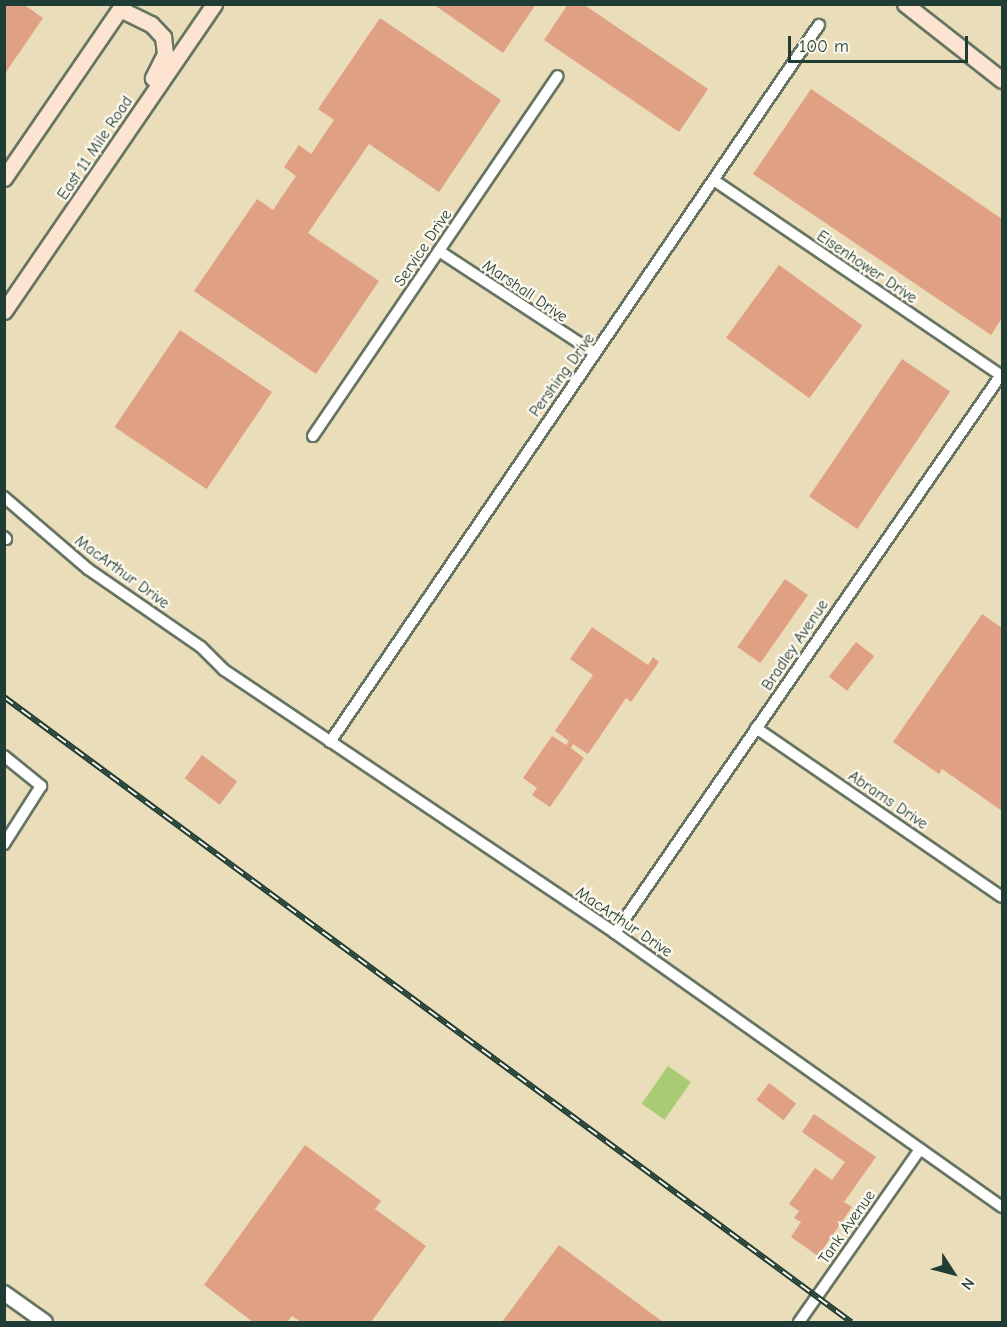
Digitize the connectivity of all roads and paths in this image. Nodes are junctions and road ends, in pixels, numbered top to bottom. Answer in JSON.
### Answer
{"nodes":[{"id":1,"x":214,"y":4,"type":"edge"},
{"id":2,"x":905,"y":4,"type":"edge"},
{"id":3,"x":118,"y":6,"type":"edge"},
{"id":4,"x":819,"y":24,"type":"dead end"},
{"id":5,"x":558,"y":76,"type":"dead end"},
{"id":6,"x":1002,"y":80,"type":"edge"},
{"id":7,"x":4,"y":178,"type":"edge"},
{"id":8,"x":714,"y":181,"type":"junction"},
{"id":9,"x":61,"y":229,"type":"junction"},
{"id":10,"x":439,"y":251,"type":"junction"},
{"id":11,"x":4,"y":311,"type":"edge"},
{"id":12,"x":595,"y":353,"type":"junction"},
{"id":13,"x":1002,"y":376,"type":"edge"},
{"id":14,"x":313,"y":436,"type":"dead end"},
{"id":15,"x":4,"y":497,"type":"edge"},
{"id":16,"x":209,"y":669,"type":"dead end"},
{"id":17,"x":224,"y":670,"type":"junction"},
{"id":18,"x":756,"y":728,"type":"junction"},
{"id":19,"x":330,"y":742,"type":"junction"},
{"id":20,"x":4,"y":756,"type":"edge"},
{"id":21,"x":4,"y":844,"type":"edge"},
{"id":22,"x":1002,"y":897,"type":"edge"},
{"id":23,"x":615,"y":933,"type":"junction"},
{"id":24,"x":920,"y":1149,"type":"junction"},
{"id":25,"x":1002,"y":1207,"type":"edge"},
{"id":26,"x":4,"y":1293,"type":"edge"},
{"id":27,"x":45,"y":1323,"type":"edge"},
{"id":28,"x":799,"y":1323,"type":"edge"}],
"edges":[{"from":1,"to":9,"type":"main road","name":"East 11 Mile Road"},
{"from":2,"to":6,"type":"main road"},
{"from":3,"to":7,"type":"main road"},
{"from":3,"to":9,"type":"main road"},
{"from":4,"to":8,"type":"street","name":"Pershing Drive"},
{"from":5,"to":10,"type":"street","name":"Service Drive"},
{"from":8,"to":12,"type":"street","name":"Pershing Drive"},
{"from":8,"to":13,"type":"street","name":"Eisenhower Drive"},
{"from":9,"to":11,"type":"main road","name":"East 11 Mile Road"},
{"from":10,"to":12,"type":"street","name":"Marshall Drive"},
{"from":10,"to":14,"type":"street","name":"Service Drive"},
{"from":12,"to":19,"type":"street","name":"Pershing Drive"},
{"from":13,"to":18,"type":"street","name":"Bradley Avenue"},
{"from":15,"to":17,"type":"street","name":"MacArthur Drive"},
{"from":16,"to":17,"type":"street"},
{"from":17,"to":19,"type":"street","name":"MacArthur Drive"},
{"from":18,"to":22,"type":"street","name":"Abrams Drive"},
{"from":18,"to":23,"type":"street","name":"Bradley Avenue"},
{"from":19,"to":23,"type":"street","name":"MacArthur Drive"},
{"from":20,"to":21,"type":"street"},
{"from":23,"to":24,"type":"street","name":"MacArthur Drive"},
{"from":24,"to":25,"type":"street","name":"MacArthur Drive"},
{"from":24,"to":28,"type":"street","name":"Tank Avenue"},
{"from":26,"to":27,"type":"street"}]}
